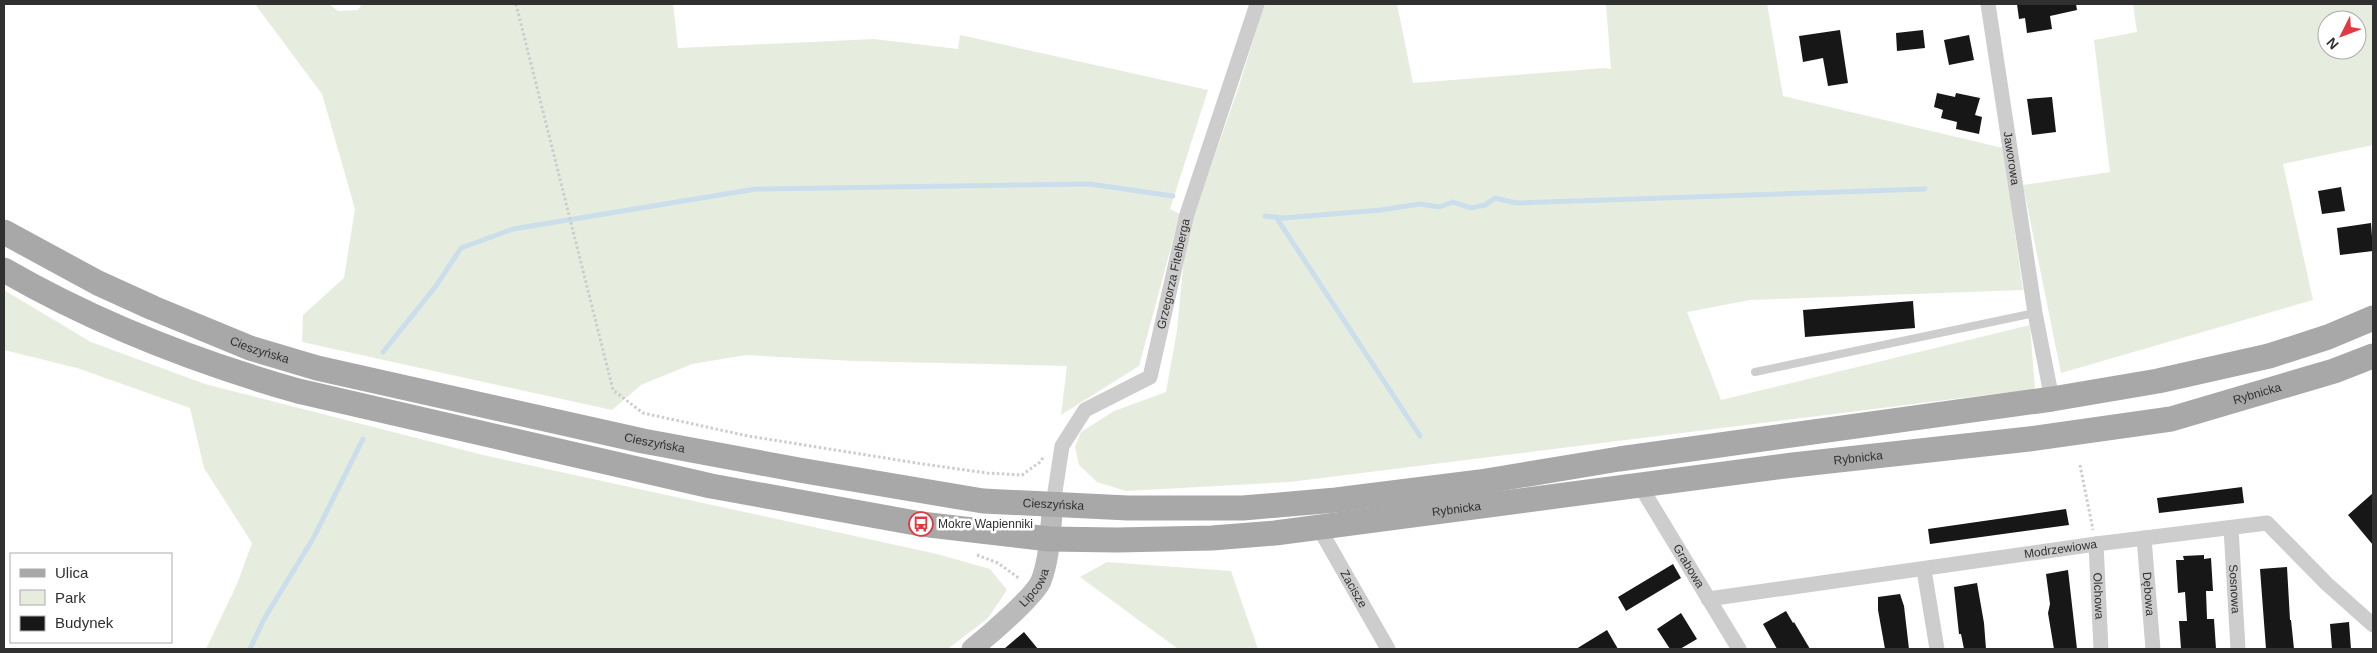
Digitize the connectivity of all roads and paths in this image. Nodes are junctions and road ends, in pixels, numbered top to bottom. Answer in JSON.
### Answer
{"nodes":[{"id":1,"x":516,"y":4,"type":"edge"},
{"id":2,"x":1256,"y":4,"type":"edge"},
{"id":3,"x":1988,"y":4,"type":"edge"},
{"id":4,"x":4,"y":232,"type":"edge"},
{"id":5,"x":4,"y":270,"type":"edge"},
{"id":6,"x":2035,"y":312,"type":"junction"},
{"id":7,"x":2373,"y":318,"type":"edge"},
{"id":8,"x":2373,"y":356,"type":"edge"},
{"id":9,"x":1755,"y":372,"type":"dead end"},
{"id":10,"x":2052,"y":399,"type":"junction"},
{"id":11,"x":1062,"y":446,"type":"junction"},
{"id":12,"x":2080,"y":465,"type":"dead end"},
{"id":13,"x":1639,"y":484,"type":"junction"},
{"id":14,"x":1336,"y":500,"type":"joint"},
{"id":15,"x":1052,"y":505,"type":"junction"},
{"id":16,"x":1327,"y":527,"type":"junction"},
{"id":17,"x":2231,"y":528,"type":"junction"},
{"id":18,"x":1049,"y":538,"type":"junction"},
{"id":19,"x":2144,"y":538,"type":"junction"},
{"id":20,"x":2096,"y":544,"type":"junction"},
{"id":21,"x":977,"y":555,"type":"dead end"},
{"id":22,"x":1924,"y":570,"type":"junction"},
{"id":23,"x":1040,"y":583,"type":"junction"},
{"id":24,"x":1708,"y":599,"type":"junction"},
{"id":25,"x":2373,"y":625,"type":"edge"},
{"id":26,"x":972,"y":649,"type":"edge"},
{"id":27,"x":1388,"y":649,"type":"edge"},
{"id":28,"x":1739,"y":649,"type":"edge"},
{"id":29,"x":1937,"y":649,"type":"edge"},
{"id":30,"x":2101,"y":649,"type":"edge"},
{"id":31,"x":2153,"y":649,"type":"edge"},
{"id":32,"x":2238,"y":649,"type":"edge"}],
"edges":[{"from":1,"to":11,"type":"path"},
{"from":2,"to":11,"type":"street","name":"Grzegorza Fitelberga"},
{"from":3,"to":6,"type":"street","name":"Jaworowa"},
{"from":4,"to":15,"type":"main road","name":"Cieszyńska"},
{"from":5,"to":18,"type":"main road"},
{"from":6,"to":9,"type":"lane"},
{"from":6,"to":10,"type":"street","name":"Jaworowa"},
{"from":7,"to":10,"type":"main road","name":"Rybnicka"},
{"from":8,"to":13,"type":"main road","name":"Rybnicka"},
{"from":10,"to":14,"type":"main road","name":"Rybnicka"},
{"from":11,"to":15,"type":"street","name":"Grzegorza Fitelberga"},
{"from":12,"to":20,"type":"path"},
{"from":13,"to":16,"type":"main road","name":"Rybnicka"},
{"from":13,"to":24,"type":"street","name":"Grabowa"},
{"from":14,"to":15,"type":"main road","name":"Cieszyńska"},
{"from":15,"to":18,"type":"street","name":"Lipcowa"},
{"from":16,"to":18,"type":"main road"},
{"from":16,"to":27,"type":"street","name":"Zacisze"},
{"from":17,"to":19,"type":"street","name":"Modrzewiowa"},
{"from":17,"to":25,"type":"street","name":"Modrzewiowa"},
{"from":17,"to":32,"type":"street","name":"Sosnowa"},
{"from":18,"to":23,"type":"street","name":"Lipcowa"},
{"from":19,"to":20,"type":"street","name":"Modrzewiowa"},
{"from":19,"to":31,"type":"street","name":"Dębowa"},
{"from":20,"to":22,"type":"street","name":"Modrzewiowa"},
{"from":20,"to":30,"type":"street","name":"Olchowa"},
{"from":21,"to":23,"type":"path"},
{"from":22,"to":24,"type":"street","name":"Modrzewiowa"},
{"from":22,"to":29,"type":"street"},
{"from":23,"to":26,"type":"street","name":"Lipcowa"},
{"from":24,"to":28,"type":"street","name":"Grabowa"}]}
